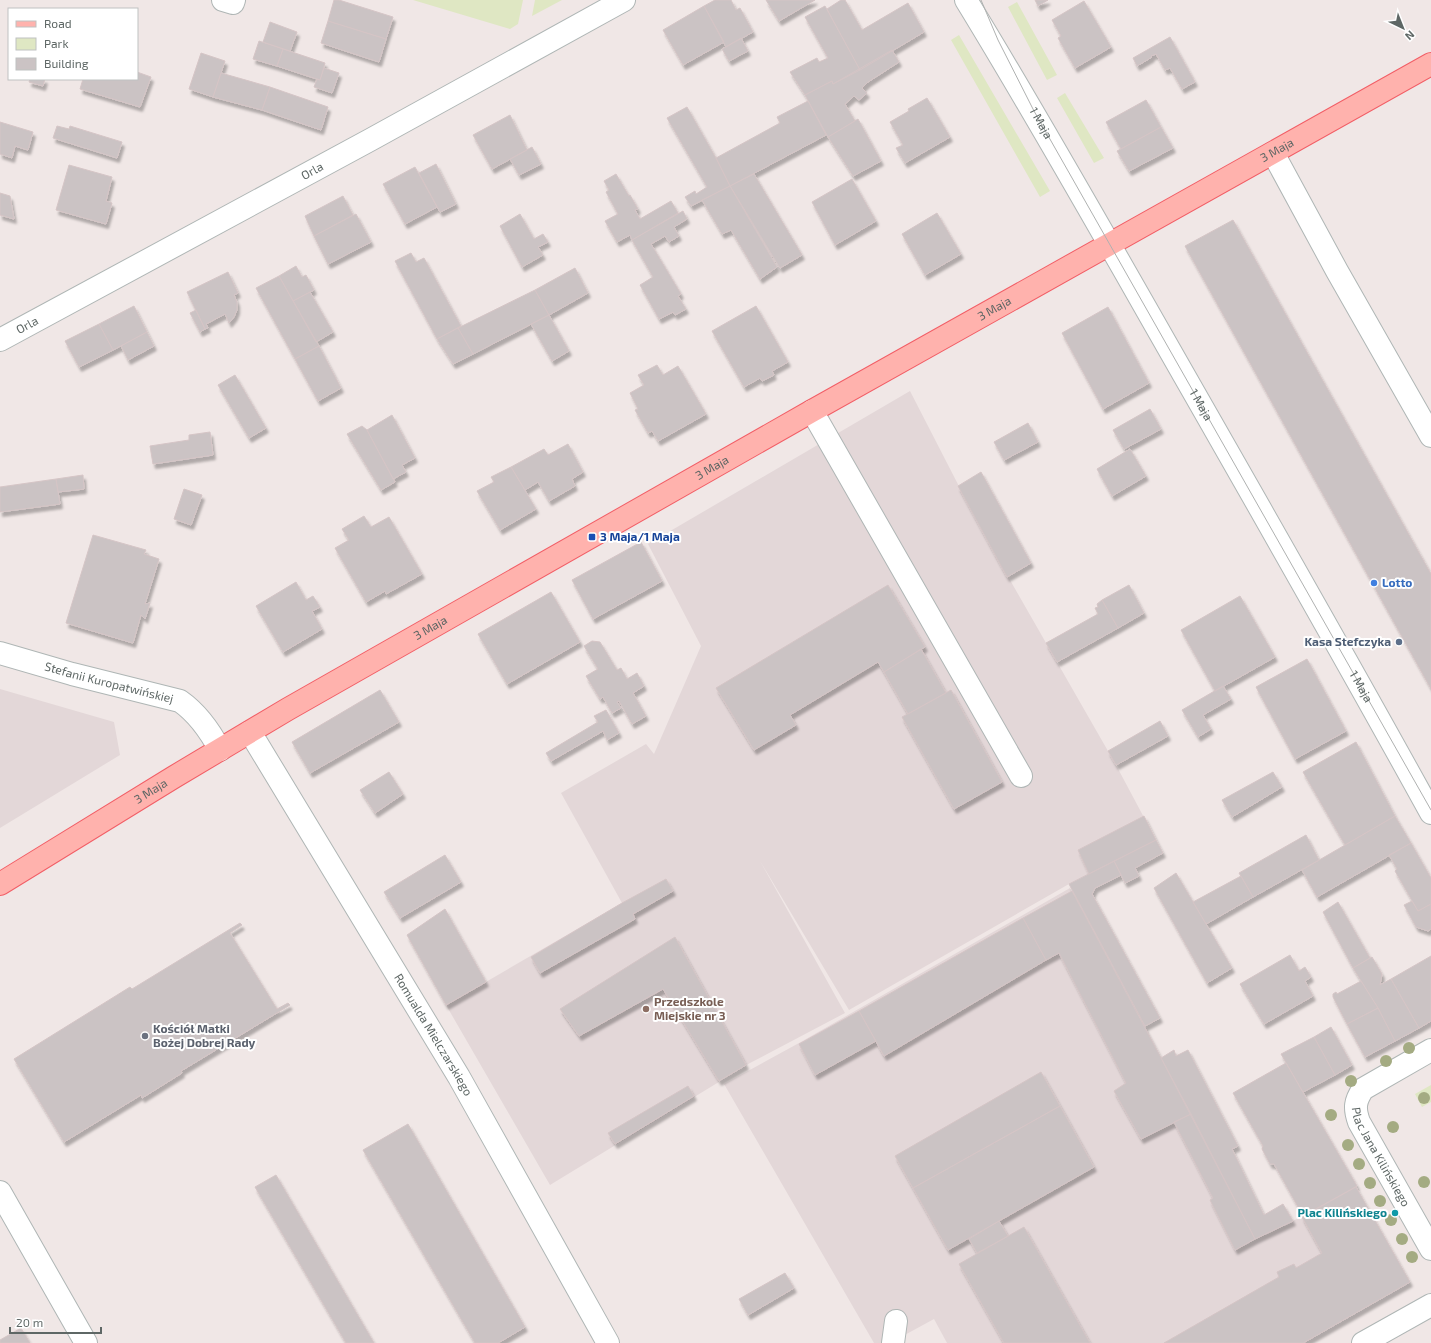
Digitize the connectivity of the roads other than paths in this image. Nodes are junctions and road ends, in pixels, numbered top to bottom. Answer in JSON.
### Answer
{"nodes":[{"id":1,"x":223,"y":0,"type":"edge"},
{"id":2,"x":234,"y":0,"type":"edge"},
{"id":3,"x":624,"y":0,"type":"edge"},
{"id":4,"x":966,"y":0,"type":"edge"},
{"id":5,"x":1431,"y":64,"type":"edge"},
{"id":6,"x":1273,"y":153,"type":"junction"},
{"id":7,"x":1110,"y":245,"type":"junction"},
{"id":8,"x":0,"y":340,"type":"edge"},
{"id":9,"x":812,"y":411,"type":"junction"},
{"id":10,"x":1431,"y":436,"type":"edge"},
{"id":11,"x":0,"y":653,"type":"edge"},
{"id":12,"x":250,"y":732,"type":"junction"},
{"id":13,"x":220,"y":750,"type":"junction"},
{"id":14,"x":1022,"y":776,"type":"dead end"},
{"id":15,"x":1431,"y":813,"type":"edge"},
{"id":16,"x":0,"y":884,"type":"edge"},
{"id":17,"x":1431,"y":1050,"type":"edge"},
{"id":18,"x":0,"y":1192,"type":"edge"},
{"id":19,"x":1431,"y":1249,"type":"edge"},
{"id":20,"x":1431,"y":1305,"type":"edge"},
{"id":21,"x":896,"y":1321,"type":"dead end"},
{"id":22,"x":86,"y":1343,"type":"edge"},
{"id":23,"x":608,"y":1343,"type":"edge"},
{"id":24,"x":893,"y":1343,"type":"edge"},
{"id":25,"x":1363,"y":1343,"type":"edge"}],
"edges":[{"from":1,"to":2,"type":"street"},
{"from":3,"to":8,"type":"street","name":"Orla"},
{"from":4,"to":7,"type":"street","name":"1 Maja"},
{"from":5,"to":6,"type":"main road","name":"3 Maja"},
{"from":6,"to":7,"type":"main road","name":"3 Maja"},
{"from":6,"to":10,"type":"street"},
{"from":7,"to":9,"type":"main road","name":"3 Maja"},
{"from":7,"to":15,"type":"street","name":"1 Maja"},
{"from":9,"to":12,"type":"main road","name":"3 Maja"},
{"from":9,"to":14,"type":"street"},
{"from":11,"to":13,"type":"street","name":"Stefanii Kuropatwińskiej"},
{"from":12,"to":13,"type":"main road","name":"3 Maja"},
{"from":12,"to":23,"type":"street","name":"Romualda Mielczarskiego"},
{"from":13,"to":16,"type":"main road","name":"3 Maja"},
{"from":17,"to":19,"type":"street","name":"Plac Jana Kilińskiego"},
{"from":18,"to":22,"type":"street"},
{"from":20,"to":25,"type":"street"},
{"from":21,"to":24,"type":"street"}]}
